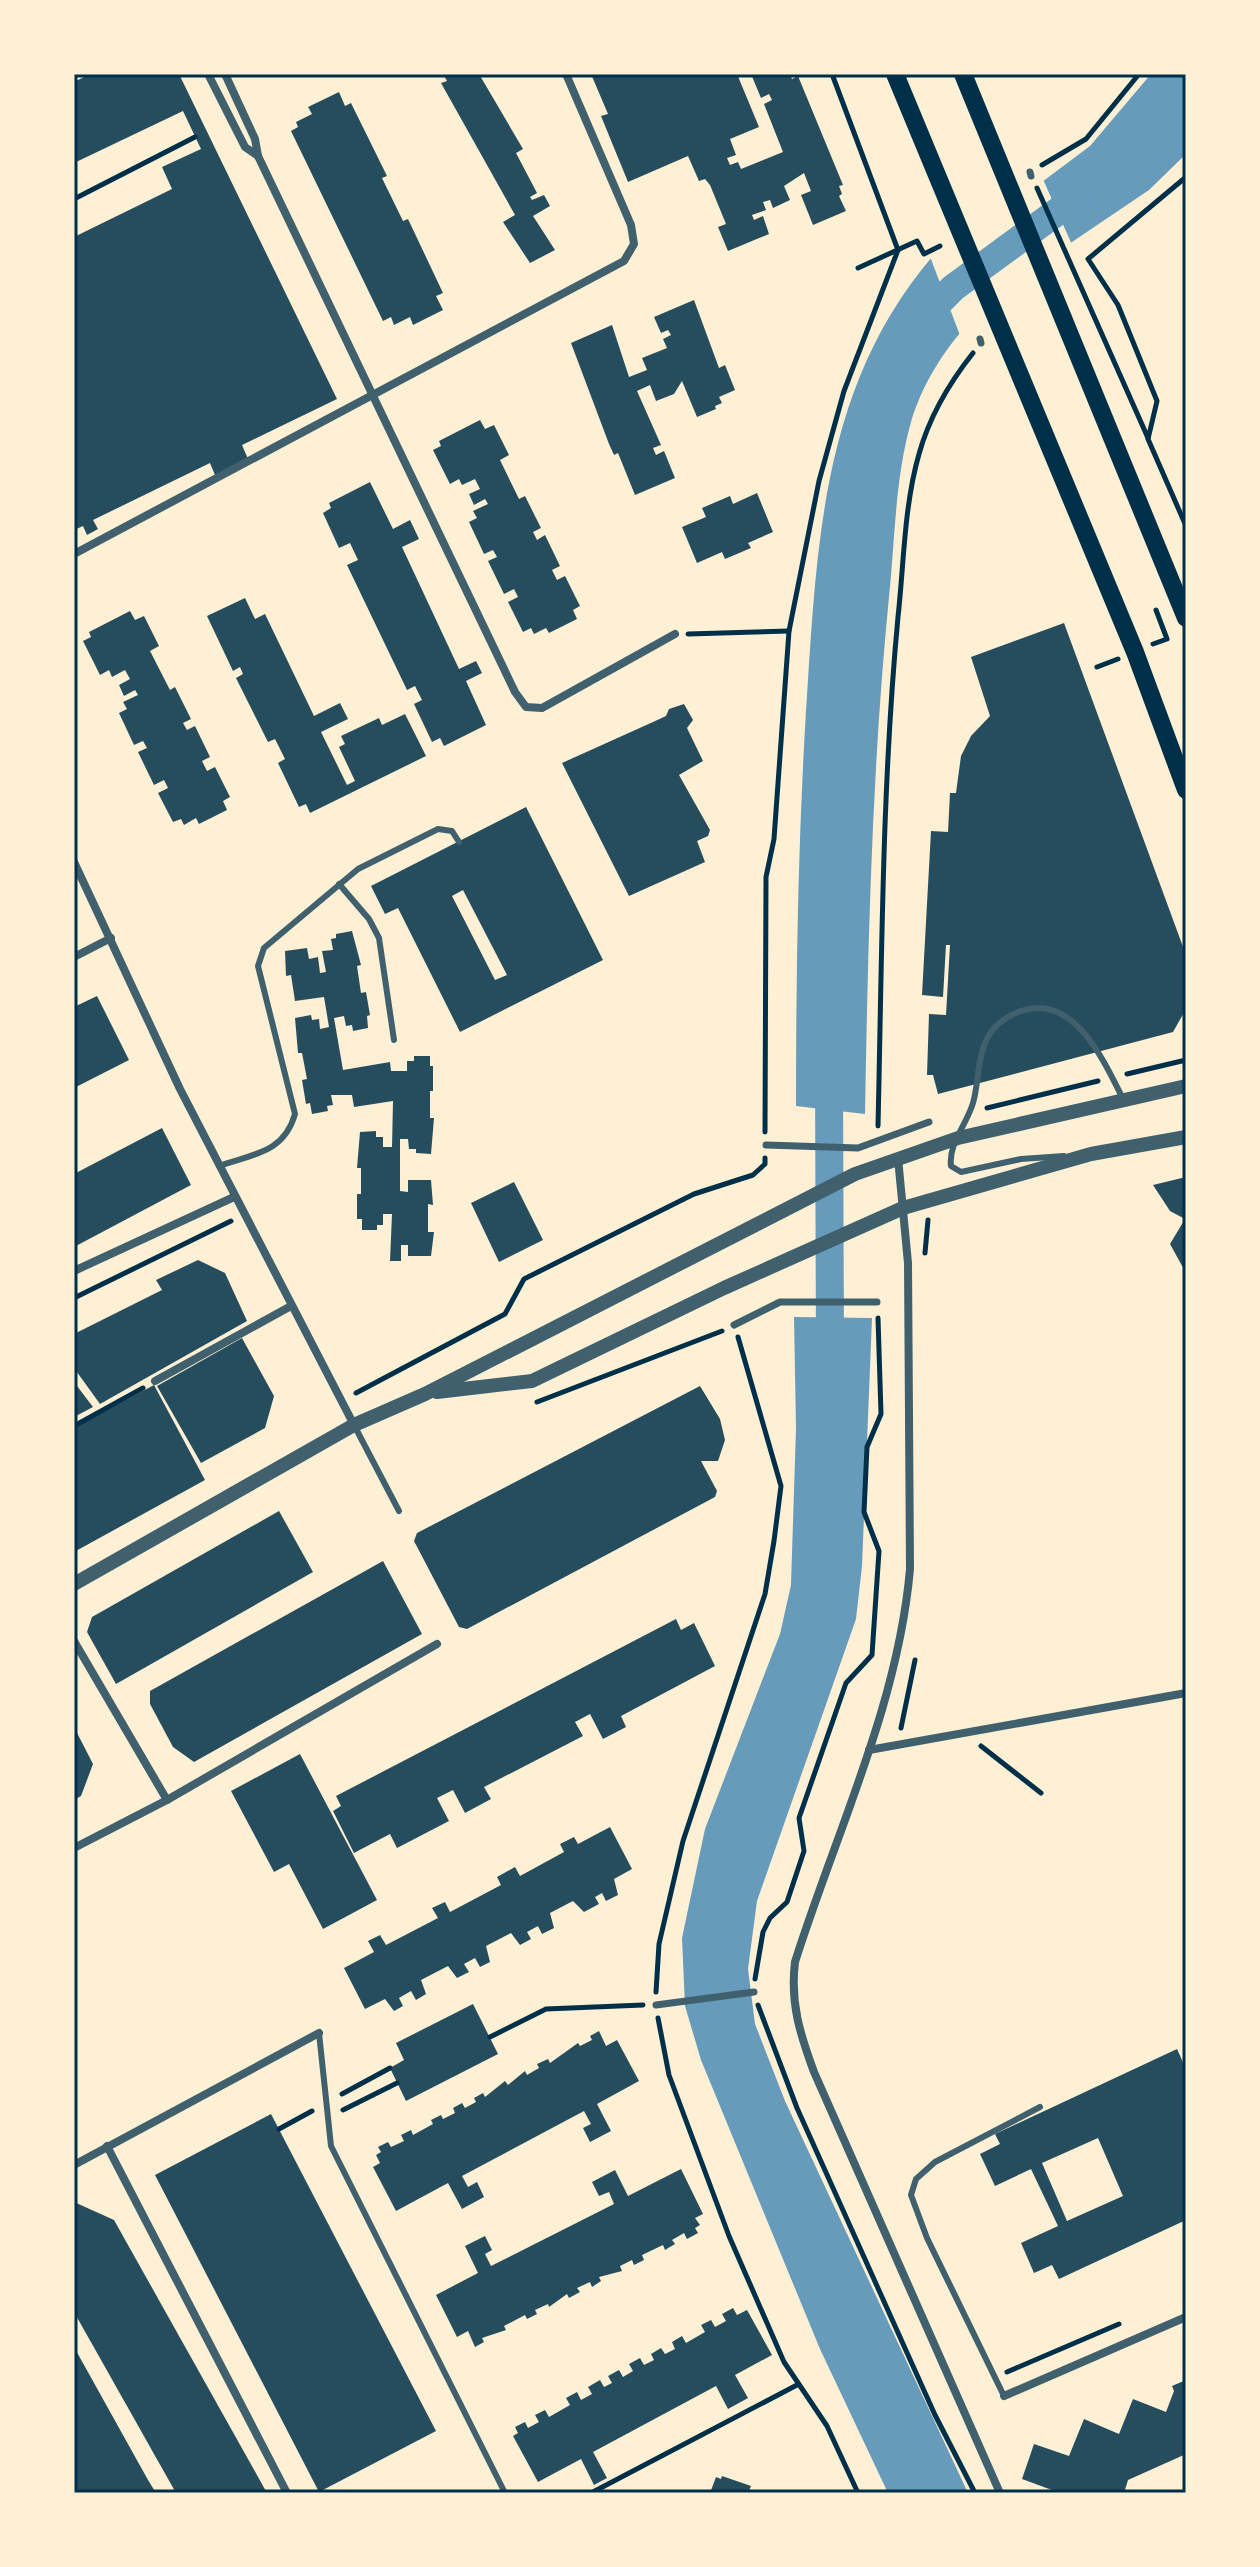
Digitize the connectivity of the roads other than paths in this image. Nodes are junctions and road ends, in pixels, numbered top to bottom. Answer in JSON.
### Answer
{"nodes":[{"id":1,"x":208,"y":74,"type":"edge"},
{"id":2,"x":225,"y":74,"type":"edge"},
{"id":3,"x":566,"y":74,"type":"edge"},
{"id":4,"x":895,"y":74,"type":"edge"},
{"id":5,"x":963,"y":74,"type":"edge"},
{"id":6,"x":258,"y":156,"type":"junction"},
{"id":7,"x":373,"y":397,"type":"junction"},
{"id":8,"x":74,"y":554,"type":"edge"},
{"id":9,"x":1186,"y":618,"type":"edge"},
{"id":10,"x":675,"y":634,"type":"road end"},
{"id":11,"x":1186,"y":790,"type":"edge"},
{"id":12,"x":459,"y":842,"type":"dead end"},
{"id":13,"x":74,"y":862,"type":"edge"},
{"id":14,"x":339,"y":884,"type":"junction"},
{"id":15,"x":111,"y":938,"type":"junction"},
{"id":16,"x":74,"y":957,"type":"edge"},
{"id":17,"x":394,"y":1040,"type":"dead end"},
{"id":18,"x":1186,"y":1086,"type":"edge"},
{"id":19,"x":1123,"y":1099,"type":"junction"},
{"id":20,"x":929,"y":1122,"type":"dead end"},
{"id":21,"x":1186,"y":1137,"type":"edge"},
{"id":22,"x":958,"y":1138,"type":"junction"},
{"id":23,"x":766,"y":1145,"type":"road end"},
{"id":24,"x":1091,"y":1154,"type":"junction"},
{"id":25,"x":898,"y":1158,"type":"junction"},
{"id":26,"x":219,"y":1166,"type":"junction"},
{"id":27,"x":234,"y":1197,"type":"junction"},
{"id":28,"x":903,"y":1208,"type":"junction"},
{"id":29,"x":74,"y":1271,"type":"edge"},
{"id":30,"x":877,"y":1302,"type":"road end"},
{"id":31,"x":291,"y":1306,"type":"junction"},
{"id":32,"x":734,"y":1325,"type":"road end"},
{"id":33,"x":155,"y":1381,"type":"road end"},
{"id":34,"x":425,"y":1394,"type":"junction"},
{"id":35,"x":354,"y":1425,"type":"junction"},
{"id":36,"x":399,"y":1511,"type":"dead end"},
{"id":37,"x":74,"y":1584,"type":"edge"},
{"id":38,"x":74,"y":1641,"type":"edge"},
{"id":39,"x":437,"y":1644,"type":"dead end"},
{"id":40,"x":1186,"y":1693,"type":"edge"},
{"id":41,"x":869,"y":1750,"type":"junction"},
{"id":42,"x":167,"y":1800,"type":"junction"},
{"id":43,"x":74,"y":1848,"type":"edge"},
{"id":44,"x":750,"y":1992,"type":"road end"},
{"id":45,"x":656,"y":2005,"type":"road end"},
{"id":46,"x":319,"y":2033,"type":"joint"},
{"id":47,"x":1040,"y":2107,"type":"dead end"},
{"id":48,"x":107,"y":2146,"type":"junction"},
{"id":49,"x":74,"y":2165,"type":"edge"},
{"id":50,"x":1186,"y":2317,"type":"edge"},
{"id":51,"x":1004,"y":2396,"type":"joint"},
{"id":52,"x":287,"y":2493,"type":"edge"},
{"id":53,"x":505,"y":2493,"type":"edge"},
{"id":54,"x":1000,"y":2493,"type":"edge"}],
"edges":[{"from":1,"to":6,"type":"street"},
{"from":2,"to":6,"type":"street"},
{"from":3,"to":7,"type":"street"},
{"from":4,"to":11,"type":"main road"},
{"from":5,"to":9,"type":"main road"},
{"from":6,"to":7,"type":"street"},
{"from":7,"to":8,"type":"street"},
{"from":7,"to":10,"type":"street"},
{"from":12,"to":14,"type":"lane"},
{"from":13,"to":15,"type":"street"},
{"from":14,"to":17,"type":"lane"},
{"from":14,"to":26,"type":"lane"},
{"from":15,"to":16,"type":"street"},
{"from":15,"to":26,"type":"street"},
{"from":18,"to":19,"type":"street"},
{"from":19,"to":22,"type":"street"},
{"from":19,"to":22,"type":"lane"},
{"from":20,"to":23,"type":"street"},
{"from":21,"to":24,"type":"street"},
{"from":22,"to":24,"type":"lane"},
{"from":22,"to":25,"type":"street"},
{"from":24,"to":28,"type":"street"},
{"from":25,"to":28,"type":"street"},
{"from":25,"to":34,"type":"street"},
{"from":26,"to":27,"type":"street"},
{"from":27,"to":29,"type":"street"},
{"from":27,"to":31,"type":"street"},
{"from":28,"to":34,"type":"street"},
{"from":28,"to":41,"type":"street"},
{"from":30,"to":32,"type":"street"},
{"from":31,"to":33,"type":"street"},
{"from":31,"to":35,"type":"street"},
{"from":34,"to":35,"type":"street"},
{"from":35,"to":36,"type":"lane"},
{"from":35,"to":37,"type":"street"},
{"from":38,"to":42,"type":"street"},
{"from":39,"to":42,"type":"street"},
{"from":40,"to":41,"type":"street"},
{"from":41,"to":54,"type":"street"},
{"from":42,"to":43,"type":"street"},
{"from":44,"to":45,"type":"street"},
{"from":46,"to":48,"type":"street"},
{"from":46,"to":53,"type":"lane"},
{"from":47,"to":51,"type":"lane"},
{"from":48,"to":49,"type":"street"},
{"from":48,"to":52,"type":"street"},
{"from":50,"to":51,"type":"street"}]}
